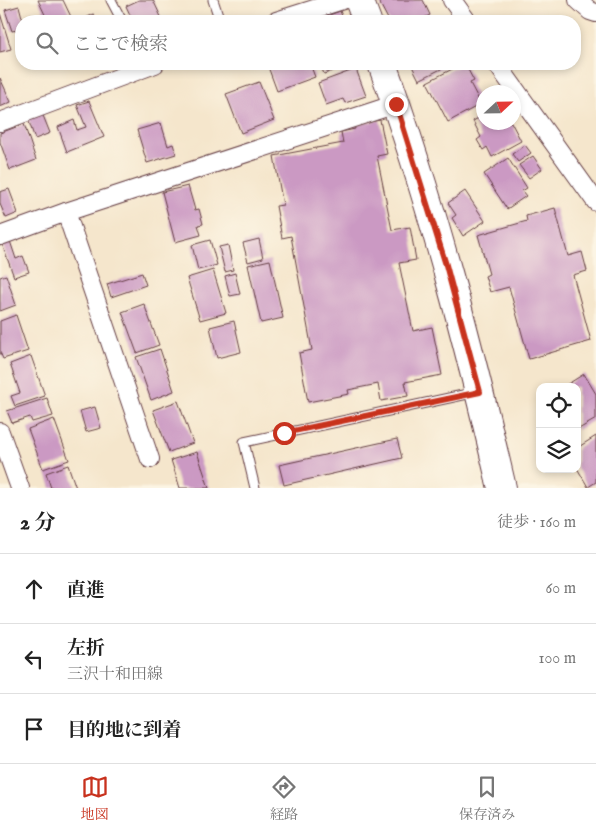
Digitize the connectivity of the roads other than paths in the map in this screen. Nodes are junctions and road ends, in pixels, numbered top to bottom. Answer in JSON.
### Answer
{"nodes":[{"id":1,"x":111,"y":0,"type":"edge"},
{"id":2,"x":213,"y":0,"type":"edge"},
{"id":3,"x":343,"y":0,"type":"edge"},
{"id":4,"x":359,"y":0,"type":"edge"},
{"id":5,"x":452,"y":0,"type":"edge"},
{"id":6,"x":578,"y":0,"type":"edge"},
{"id":7,"x":596,"y":13,"type":"edge"},
{"id":8,"x":119,"y":15,"type":"edge"},
{"id":9,"x":218,"y":15,"type":"edge"},
{"id":10,"x":295,"y":15,"type":"edge"},
{"id":11,"x":365,"y":15,"type":"edge"},
{"id":12,"x":463,"y":15,"type":"edge"},
{"id":13,"x":135,"y":70,"type":"edge"},
{"id":14,"x":384,"y":70,"type":"edge"},
{"id":15,"x":501,"y":70,"type":"edge"},
{"id":16,"x":396,"y":104,"type":"junction"},
{"id":17,"x":0,"y":122,"type":"edge"},
{"id":18,"x":595,"y":200,"type":"edge"},
{"id":19,"x":66,"y":212,"type":"junction"},
{"id":20,"x":0,"y":236,"type":"edge"},
{"id":21,"x":480,"y":392,"type":"junction"},
{"id":22,"x":0,"y":432,"type":"edge"},
{"id":23,"x":150,"y":460,"type":"dead end"},
{"id":24,"x":20,"y":488,"type":"edge"},
{"id":25,"x":255,"y":488,"type":"edge"},
{"id":26,"x":502,"y":488,"type":"edge"}],
"edges":[{"from":1,"to":8,"type":"lane"},
{"from":2,"to":9,"type":"lane"},
{"from":3,"to":10,"type":"street"},
{"from":4,"to":11,"type":"main road"},
{"from":5,"to":12,"type":"street"},
{"from":6,"to":7,"type":"street"},
{"from":13,"to":17,"type":"street"},
{"from":14,"to":16,"type":"main road"},
{"from":15,"to":18,"type":"street"},
{"from":16,"to":19,"type":"street"},
{"from":16,"to":21,"type":"main road"},
{"from":19,"to":20,"type":"street"},
{"from":19,"to":23,"type":"street"},
{"from":21,"to":25,"type":"lane"},
{"from":21,"to":26,"type":"main road"},
{"from":22,"to":24,"type":"street"}]}
